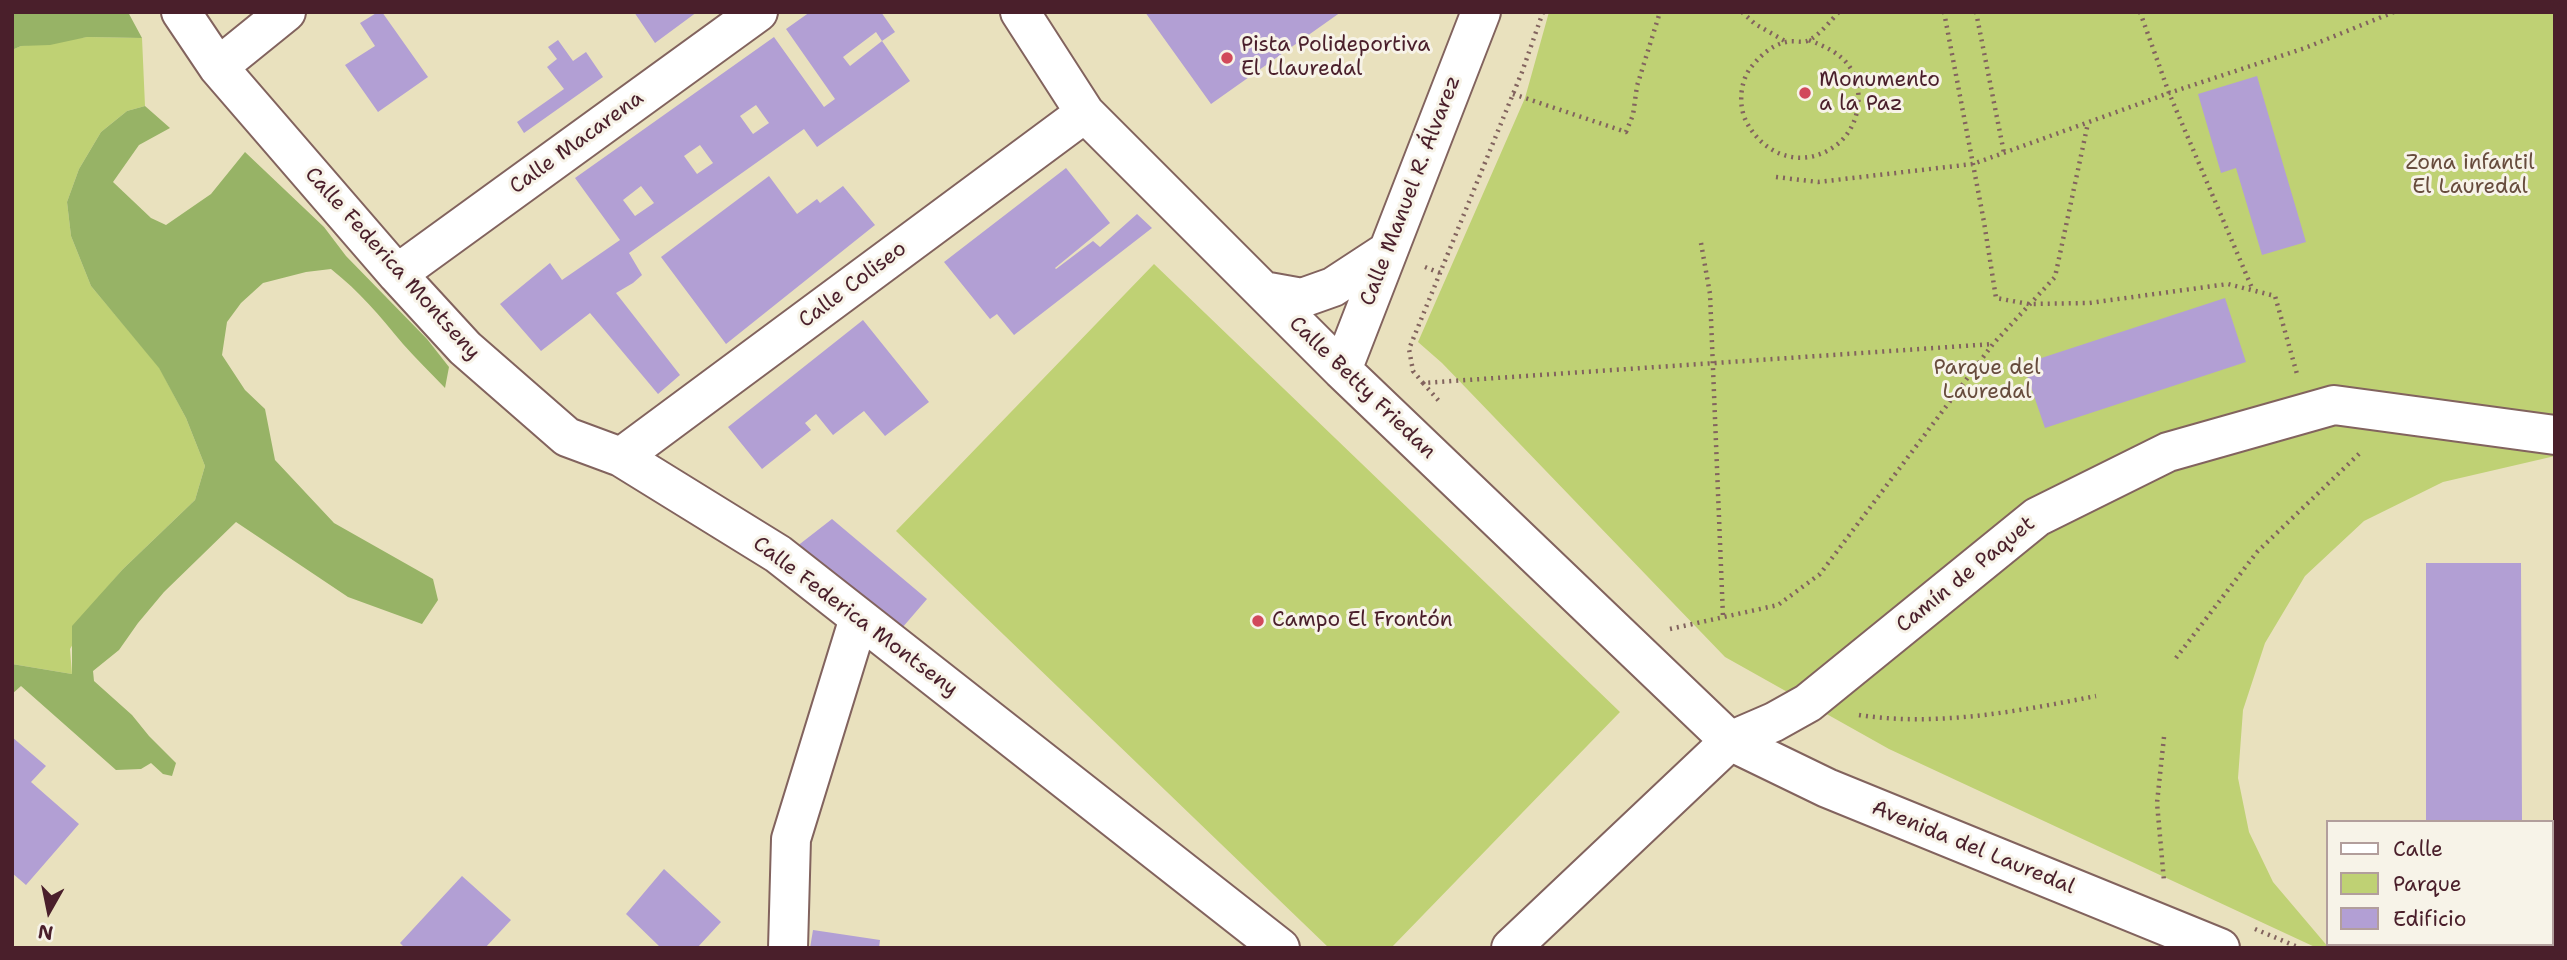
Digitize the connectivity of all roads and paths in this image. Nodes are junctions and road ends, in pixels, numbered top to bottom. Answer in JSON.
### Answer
{"nodes":[{"id":1,"x":181,"y":12,"type":"edge"},
{"id":2,"x":286,"y":12,"type":"edge"},
{"id":3,"x":758,"y":12,"type":"edge"},
{"id":4,"x":1020,"y":12,"type":"edge"},
{"id":5,"x":1481,"y":12,"type":"edge"},
{"id":6,"x":1543,"y":12,"type":"edge"},
{"id":7,"x":1660,"y":12,"type":"edge"},
{"id":8,"x":1742,"y":12,"type":"edge"},
{"id":9,"x":1839,"y":12,"type":"edge"},
{"id":10,"x":1944,"y":12,"type":"edge"},
{"id":11,"x":1976,"y":12,"type":"edge"},
{"id":12,"x":2140,"y":12,"type":"edge"},
{"id":13,"x":2394,"y":12,"type":"edge"},
{"id":14,"x":1808,"y":40,"type":"junction"},
{"id":15,"x":1785,"y":42,"type":"junction"},
{"id":16,"x":218,"y":67,"type":"junction"},
{"id":17,"x":2169,"y":93,"type":"junction"},
{"id":18,"x":1513,"y":94,"type":"junction"},
{"id":19,"x":1085,"y":113,"type":"junction"},
{"id":20,"x":2088,"y":123,"type":"junction"},
{"id":21,"x":2004,"y":153,"type":"junction"},
{"id":22,"x":1973,"y":164,"type":"junction"},
{"id":23,"x":1776,"y":177,"type":"dead end"},
{"id":24,"x":1701,"y":243,"type":"dead end"},
{"id":25,"x":1388,"y":251,"type":"junction"},
{"id":26,"x":397,"y":274,"type":"junction"},
{"id":27,"x":2252,"y":289,"type":"junction"},
{"id":28,"x":1264,"y":291,"type":"junction"},
{"id":29,"x":2029,"y":304,"type":"junction"},
{"id":30,"x":1993,"y":344,"type":"junction"},
{"id":31,"x":1713,"y":364,"type":"junction"},
{"id":32,"x":1342,"y":370,"type":"junction"},
{"id":33,"x":2308,"y":412,"type":"junction"},
{"id":34,"x":2401,"y":414,"type":"junction"},
{"id":35,"x":2555,"y":435,"type":"edge"},
{"id":36,"x":621,"y":457,"type":"junction"},
{"id":37,"x":1723,"y":617,"type":"junction"},
{"id":38,"x":859,"y":618,"type":"junction"},
{"id":39,"x":1635,"y":651,"type":"junction"},
{"id":40,"x":2176,"y":658,"type":"dead end"},
{"id":41,"x":2096,"y":696,"type":"dead end"},
{"id":42,"x":1808,"y":703,"type":"junction"},
{"id":43,"x":2164,"y":737,"type":"dead end"},
{"id":44,"x":1730,"y":741,"type":"junction"},
{"id":45,"x":2169,"y":927,"type":"junction"},
{"id":46,"x":788,"y":948,"type":"edge"},
{"id":47,"x":1280,"y":948,"type":"edge"},
{"id":48,"x":1511,"y":948,"type":"edge"},
{"id":49,"x":2220,"y":948,"type":"edge"}],
"edges":[{"from":1,"to":16,"type":"street","name":"Calle Federica Montseny"},
{"from":2,"to":16,"type":"street"},
{"from":3,"to":26,"type":"street","name":"Calle Macarena"},
{"from":4,"to":19,"type":"street","name":"Calle Betty Friedan"},
{"from":5,"to":25,"type":"street","name":"Calle Manuel R. Álvarez"},
{"from":6,"to":18,"type":"path"},
{"from":7,"to":18,"type":"path"},
{"from":8,"to":15,"type":"path"},
{"from":9,"to":14,"type":"path"},
{"from":10,"to":22,"type":"path"},
{"from":11,"to":21,"type":"path"},
{"from":12,"to":17,"type":"path"},
{"from":13,"to":17,"type":"path"},
{"from":14,"to":15,"type":"path"},
{"from":14,"to":15,"type":"path"},
{"from":16,"to":26,"type":"street","name":"Calle Federica Montseny"},
{"from":17,"to":20,"type":"path"},
{"from":17,"to":27,"type":"path"},
{"from":18,"to":31,"type":"path"},
{"from":19,"to":28,"type":"street","name":"Calle Betty Friedan"},
{"from":19,"to":36,"type":"street","name":"Calle Coliseo"},
{"from":20,"to":21,"type":"path"},
{"from":20,"to":29,"type":"path"},
{"from":21,"to":22,"type":"path"},
{"from":22,"to":23,"type":"path"},
{"from":22,"to":29,"type":"path"},
{"from":24,"to":31,"type":"path"},
{"from":25,"to":28,"type":"street"},
{"from":25,"to":32,"type":"street","name":"Calle Manuel R. Álvarez"},
{"from":26,"to":36,"type":"street","name":"Calle Federica Montseny"},
{"from":27,"to":29,"type":"path"},
{"from":27,"to":33,"type":"path"},
{"from":28,"to":32,"type":"street","name":"Calle Betty Friedan"},
{"from":29,"to":30,"type":"path"},
{"from":30,"to":31,"type":"path"},
{"from":30,"to":37,"type":"path"},
{"from":31,"to":37,"type":"path"},
{"from":32,"to":39,"type":"street","name":"Calle Betty Friedan"},
{"from":33,"to":34,"type":"street","name":"Camín de Paquet"},
{"from":33,"to":42,"type":"street","name":"Camín de Paquet"},
{"from":34,"to":35,"type":"street","name":"Camín de Paquet"},
{"from":34,"to":40,"type":"path"},
{"from":36,"to":38,"type":"street","name":"Calle Federica Montseny"},
{"from":37,"to":39,"type":"path"},
{"from":38,"to":46,"type":"street"},
{"from":38,"to":47,"type":"street","name":"Calle Federica Montseny"},
{"from":39,"to":44,"type":"street","name":"Calle Betty Friedan"},
{"from":41,"to":42,"type":"path"},
{"from":42,"to":44,"type":"street","name":"Camín de Paquet"},
{"from":43,"to":45,"type":"path"},
{"from":44,"to":45,"type":"street","name":"Avenida del Lauredal"},
{"from":44,"to":48,"type":"street","name":"Camín de Paquet"},
{"from":45,"to":49,"type":"street","name":"Avenida del Lauredal"}]}
